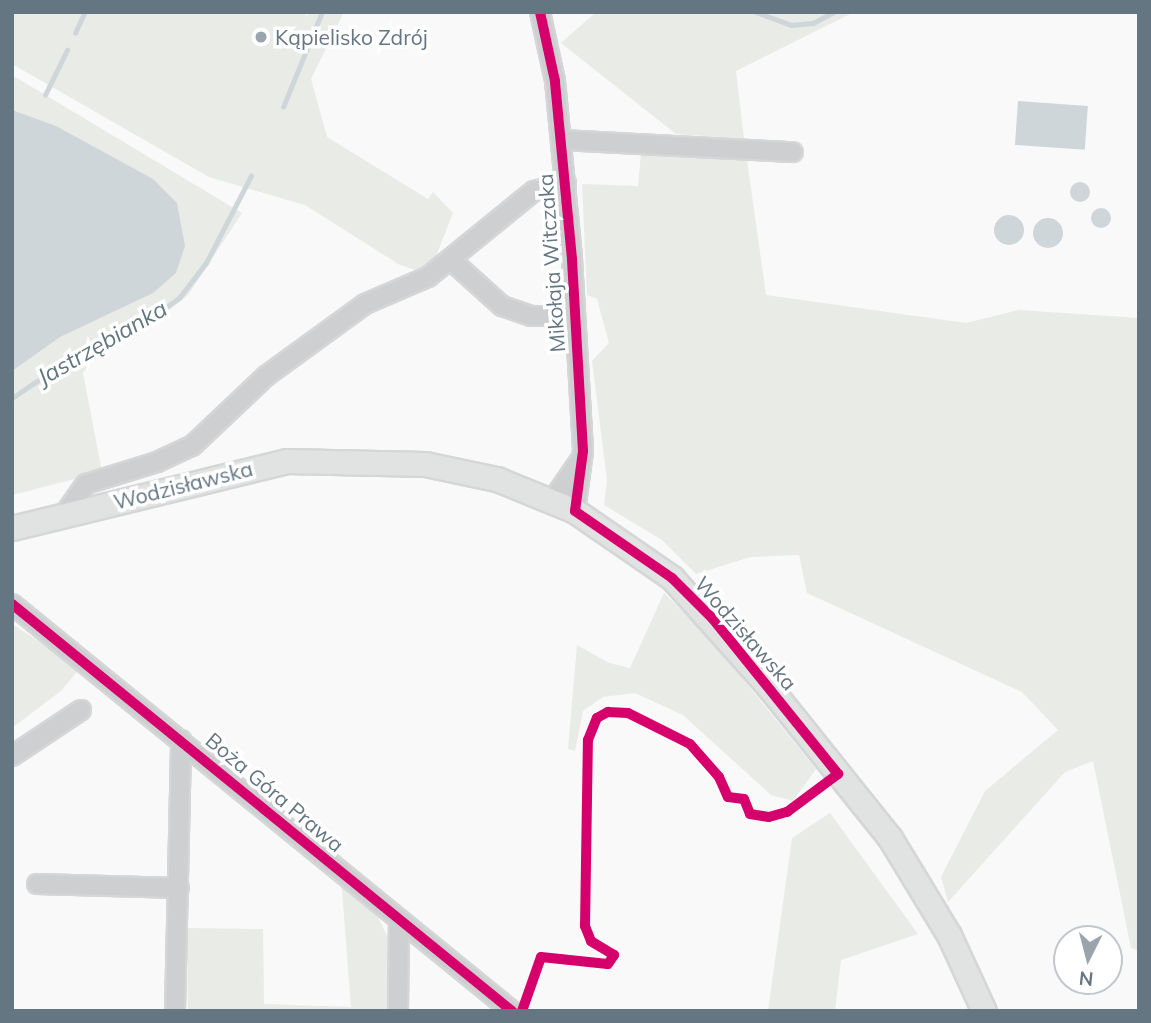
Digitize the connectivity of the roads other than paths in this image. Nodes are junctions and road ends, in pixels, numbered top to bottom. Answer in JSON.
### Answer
{"nodes":[{"id":1,"x":540,"y":12,"type":"edge"},
{"id":2,"x":561,"y":140,"type":"junction"},
{"id":3,"x":793,"y":152,"type":"dead end"},
{"id":4,"x":566,"y":183,"type":"junction"},
{"id":5,"x":452,"y":261,"type":"junction"},
{"id":6,"x":575,"y":316,"type":"junction"},
{"id":7,"x":581,"y":459,"type":"junction"},
{"id":8,"x":552,"y":501,"type":"junction"},
{"id":9,"x":575,"y":512,"type":"junction"},
{"id":10,"x":64,"y":515,"type":"junction"},
{"id":11,"x":12,"y":528,"type":"edge"},
{"id":12,"x":12,"y":604,"type":"edge"},
{"id":13,"x":81,"y":710,"type":"dead end"},
{"id":14,"x":181,"y":740,"type":"junction"},
{"id":15,"x":12,"y":756,"type":"edge"},
{"id":16,"x":37,"y":884,"type":"dead end"},
{"id":17,"x":179,"y":888,"type":"junction"},
{"id":18,"x":399,"y":920,"type":"junction"},
{"id":19,"x":175,"y":1011,"type":"edge"},
{"id":20,"x":398,"y":1011,"type":"edge"},
{"id":21,"x":512,"y":1011,"type":"edge"},
{"id":22,"x":984,"y":1011,"type":"edge"}],
"edges":[{"from":1,"to":2,"type":"street","name":"Mikołaja Witczaka"},
{"from":2,"to":3,"type":"street"},
{"from":2,"to":4,"type":"street","name":"Mikołaja Witczaka"},
{"from":4,"to":5,"type":"street"},
{"from":4,"to":6,"type":"street","name":"Mikołaja Witczaka"},
{"from":5,"to":6,"type":"street"},
{"from":5,"to":10,"type":"street"},
{"from":6,"to":7,"type":"street","name":"Mikołaja Witczaka"},
{"from":7,"to":8,"type":"street"},
{"from":7,"to":9,"type":"street","name":"Mikołaja Witczaka"},
{"from":8,"to":9,"type":"main road","name":"Wodzisławska"},
{"from":8,"to":10,"type":"main road","name":"Wodzisławska"},
{"from":9,"to":22,"type":"main road","name":"Wodzisławska"},
{"from":10,"to":11,"type":"main road","name":"Wodzisławska"},
{"from":12,"to":14,"type":"street","name":"Boża Góra Prawa"},
{"from":13,"to":15,"type":"street"},
{"from":14,"to":17,"type":"street"},
{"from":14,"to":18,"type":"street","name":"Boża Góra Prawa"},
{"from":16,"to":17,"type":"street"},
{"from":17,"to":19,"type":"street"},
{"from":18,"to":20,"type":"street"},
{"from":18,"to":21,"type":"street","name":"Boża Góra Prawa"}]}
